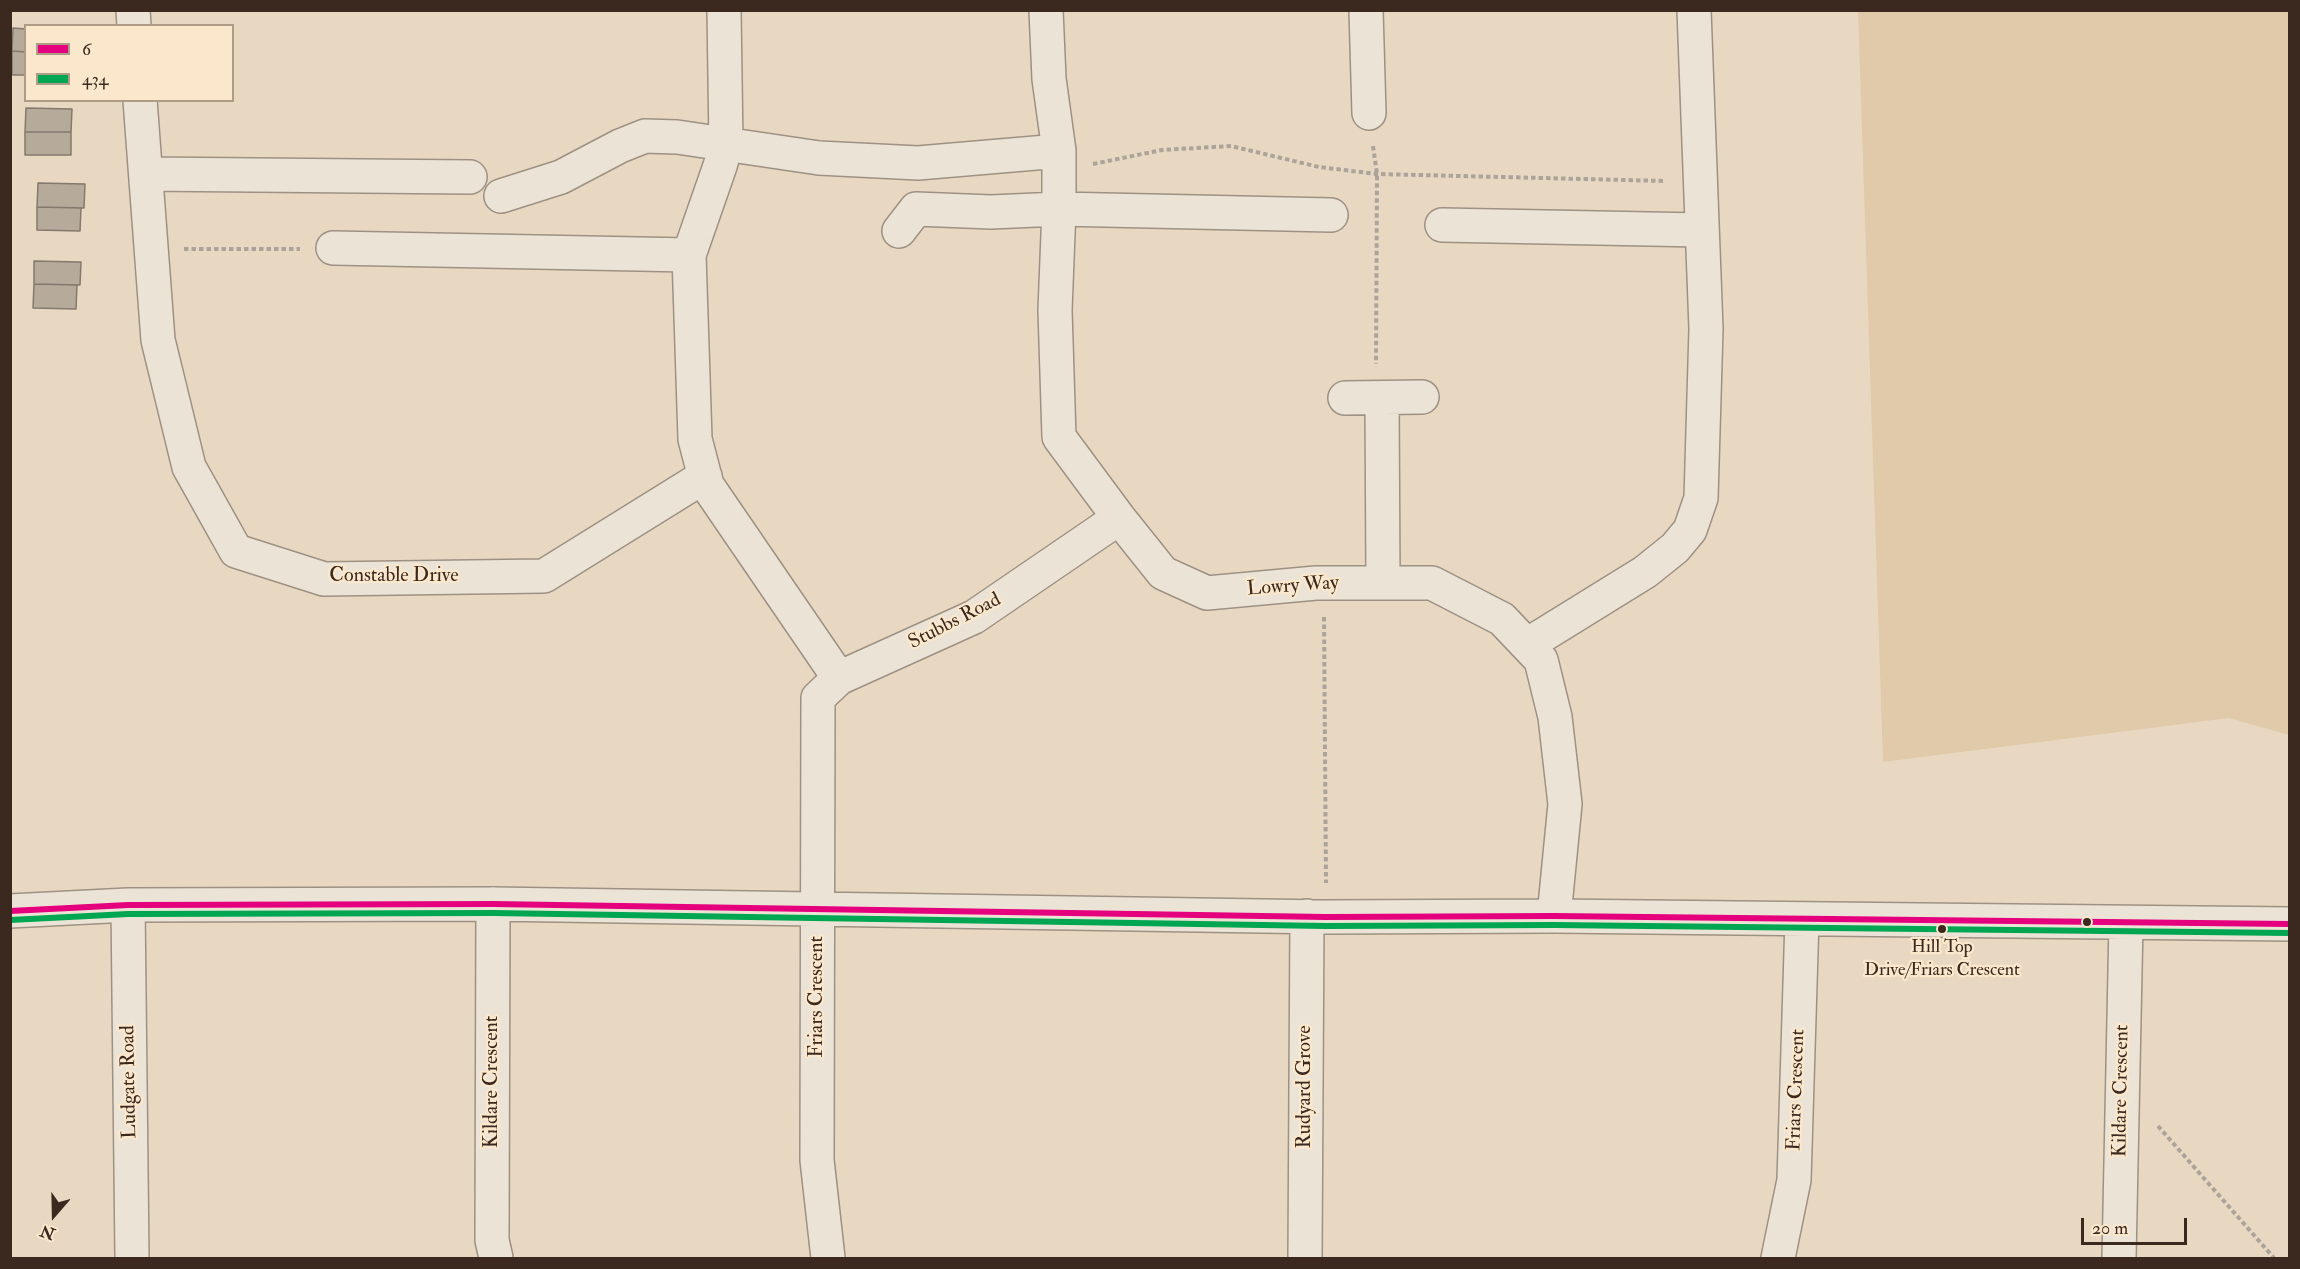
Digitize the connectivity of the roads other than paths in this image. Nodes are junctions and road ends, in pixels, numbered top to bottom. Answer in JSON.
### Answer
{"nodes":[{"id":1,"x":724,"y":10,"type":"edge"},
{"id":2,"x":1046,"y":10,"type":"edge"},
{"id":3,"x":1366,"y":10,"type":"edge"},
{"id":4,"x":1694,"y":10,"type":"edge"},
{"id":5,"x":140,"y":102,"type":"edge"},
{"id":6,"x":1369,"y":113,"type":"road end"},
{"id":7,"x":726,"y":145,"type":"junction"},
{"id":8,"x":1059,"y":161,"type":"junction"},
{"id":9,"x":146,"y":174,"type":"junction"},
{"id":10,"x":470,"y":177,"type":"dead end"},
{"id":11,"x":501,"y":196,"type":"dead end"},
{"id":12,"x":1059,"y":209,"type":"junction"},
{"id":13,"x":1331,"y":215,"type":"dead end"},
{"id":14,"x":1442,"y":225,"type":"dead end"},
{"id":15,"x":1701,"y":230,"type":"junction"},
{"id":16,"x":899,"y":231,"type":"dead end"},
{"id":17,"x":333,"y":248,"type":"road end"},
{"id":18,"x":689,"y":255,"type":"junction"},
{"id":19,"x":1422,"y":397,"type":"dead end"},
{"id":20,"x":705,"y":476,"type":"junction"},
{"id":21,"x":1119,"y":518,"type":"junction"},
{"id":22,"x":1383,"y":583,"type":"junction"},
{"id":23,"x":1527,"y":645,"type":"junction"},
{"id":24,"x":828,"y":688,"type":"junction"},
{"id":25,"x":494,"y":904,"type":"junction"},
{"id":26,"x":128,"y":905,"type":"junction"},
{"id":27,"x":818,"y":908,"type":"junction"},
{"id":28,"x":10,"y":911,"type":"edge"},
{"id":29,"x":1316,"y":916,"type":"junction"},
{"id":30,"x":1554,"y":916,"type":"junction"},
{"id":31,"x":1802,"y":919,"type":"junction"},
{"id":32,"x":2126,"y":923,"type":"junction"},
{"id":33,"x":2289,"y":924,"type":"edge"},
{"id":34,"x":132,"y":1258,"type":"edge"},
{"id":35,"x":496,"y":1258,"type":"edge"},
{"id":36,"x":828,"y":1258,"type":"edge"},
{"id":37,"x":1305,"y":1258,"type":"edge"},
{"id":38,"x":1778,"y":1258,"type":"edge"},
{"id":39,"x":2119,"y":1258,"type":"edge"}],
"edges":[{"from":1,"to":7,"type":"street"},
{"from":2,"to":8,"type":"street","name":"Lowry Way"},
{"from":3,"to":6,"type":"street"},
{"from":4,"to":15,"type":"street"},
{"from":5,"to":9,"type":"street","name":"Constable Drive"},
{"from":7,"to":8,"type":"street"},
{"from":7,"to":11,"type":"street"},
{"from":7,"to":18,"type":"street"},
{"from":8,"to":12,"type":"street","name":"Lowry Way"},
{"from":9,"to":10,"type":"street"},
{"from":9,"to":20,"type":"street","name":"Constable Drive"},
{"from":12,"to":13,"type":"street"},
{"from":12,"to":16,"type":"street"},
{"from":12,"to":21,"type":"street","name":"Lowry Way"},
{"from":14,"to":15,"type":"street"},
{"from":15,"to":23,"type":"street"},
{"from":17,"to":18,"type":"street"},
{"from":18,"to":20,"type":"street"},
{"from":19,"to":22,"type":"street"},
{"from":20,"to":24,"type":"street"},
{"from":21,"to":22,"type":"street","name":"Lowry Way"},
{"from":21,"to":24,"type":"street","name":"Stubbs Road"},
{"from":22,"to":23,"type":"street","name":"Lowry Way"},
{"from":23,"to":30,"type":"street","name":"Lowry Way"},
{"from":24,"to":27,"type":"street","name":"Friars Crescent"},
{"from":25,"to":26,"type":"street"},
{"from":25,"to":27,"type":"street"},
{"from":25,"to":35,"type":"street","name":"Kildare Crescent"},
{"from":26,"to":28,"type":"street"},
{"from":26,"to":34,"type":"street","name":"Ludgate Road"},
{"from":27,"to":29,"type":"street"},
{"from":27,"to":36,"type":"street","name":"Friars Crescent"},
{"from":29,"to":30,"type":"street"},
{"from":29,"to":37,"type":"street","name":"Rudyard Grove"},
{"from":30,"to":31,"type":"street"},
{"from":31,"to":32,"type":"street"},
{"from":31,"to":38,"type":"street","name":"Friars Crescent"},
{"from":32,"to":33,"type":"street"},
{"from":32,"to":39,"type":"street","name":"Kildare Crescent"}]}
